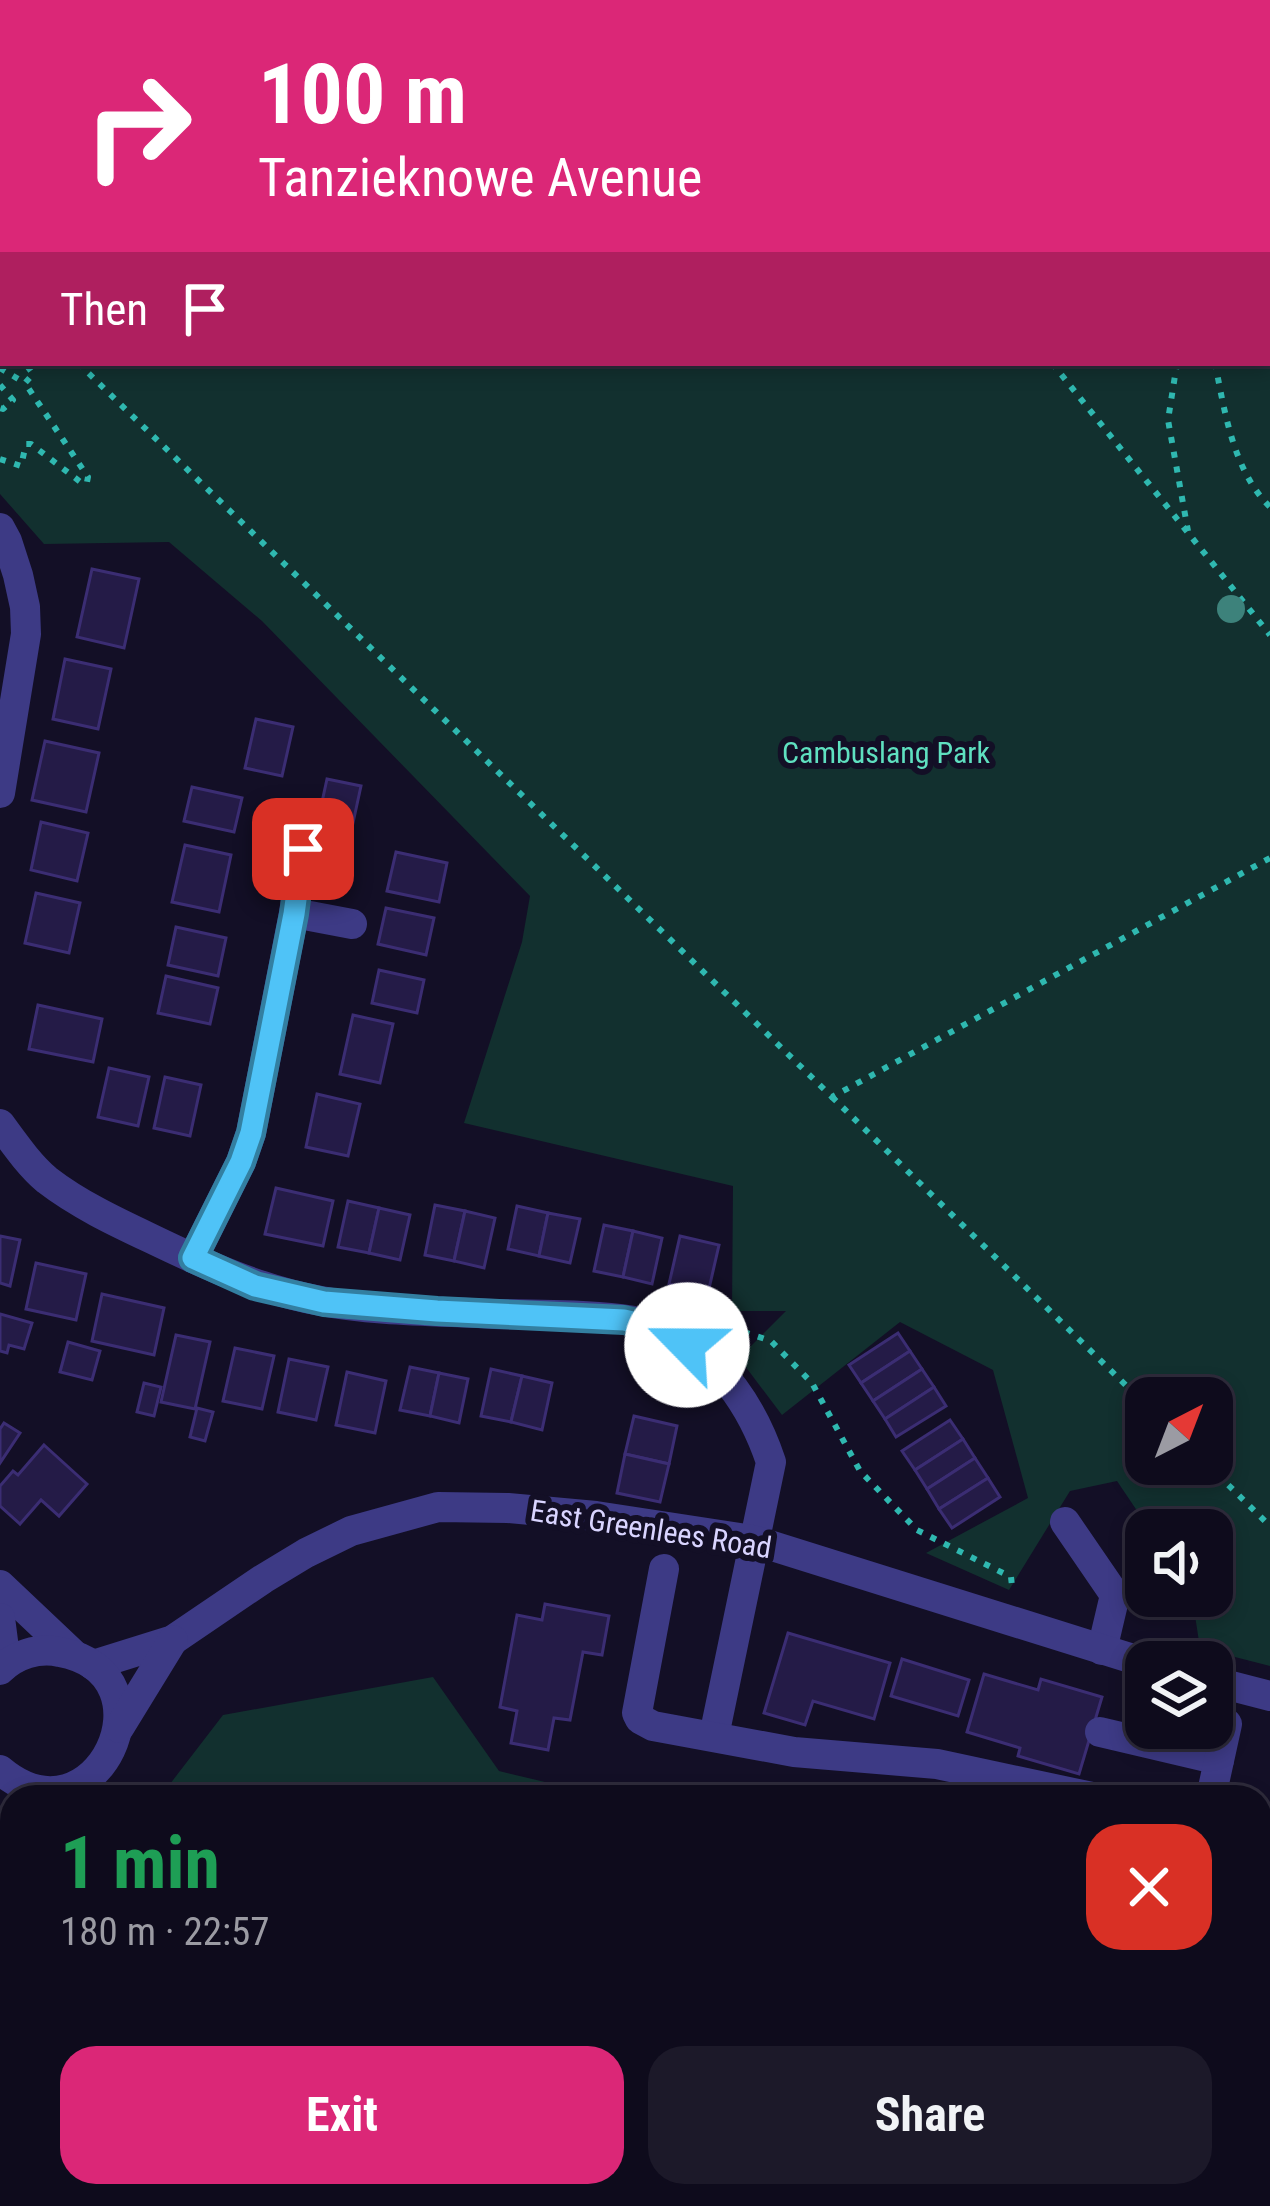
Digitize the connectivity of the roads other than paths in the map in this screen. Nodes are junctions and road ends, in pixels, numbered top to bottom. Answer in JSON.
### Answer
{"nodes":[{"id":1,"x":0,"y":528,"type":"edge"},
{"id":2,"x":0,"y":789,"type":"edge"},
{"id":3,"x":303,"y":849,"type":"dead end"},
{"id":4,"x":294,"y":914,"type":"junction"},
{"id":5,"x":352,"y":924,"type":"dead end"},
{"id":6,"x":0,"y":1124,"type":"edge"},
{"id":7,"x":193,"y":1258,"type":"junction"},
{"id":8,"x":1065,"y":1522,"type":"dead end"},
{"id":9,"x":753,"y":1540,"type":"junction"},
{"id":10,"x":664,"y":1569,"type":"dead end"},
{"id":11,"x":0,"y":1585,"type":"edge"},
{"id":12,"x":0,"y":1618,"type":"edge"},
{"id":13,"x":173,"y":1640,"type":"junction"},
{"id":14,"x":1102,"y":1650,"type":"junction"},
{"id":15,"x":1125,"y":1657,"type":"edge"},
{"id":16,"x":83,"y":1660,"type":"junction"},
{"id":17,"x":3,"y":1667,"type":"edge"},
{"id":18,"x":1233,"y":1686,"type":"edge"},
{"id":19,"x":1270,"y":1696,"type":"edge"},
{"id":20,"x":1100,"y":1732,"type":"dead end"},
{"id":21,"x":714,"y":1736,"type":"junction"},
{"id":22,"x":116,"y":1739,"type":"junction"},
{"id":23,"x":1222,"y":1749,"type":"edge"},
{"id":24,"x":1220,"y":1760,"type":"junction"},
{"id":25,"x":74,"y":1785,"type":"edge"},
{"id":26,"x":104,"y":1785,"type":"edge"},
{"id":27,"x":1036,"y":1785,"type":"edge"},
{"id":28,"x":1214,"y":1785,"type":"edge"}],
"edges":[{"from":1,"to":2,"type":"street"},
{"from":3,"to":4,"type":"street"},
{"from":4,"to":5,"type":"street"},
{"from":4,"to":7,"type":"street"},
{"from":6,"to":7,"type":"street"},
{"from":7,"to":9,"type":"street"},
{"from":8,"to":14,"type":"street"},
{"from":9,"to":13,"type":"street","name":"East Greenlees Road"},
{"from":9,"to":14,"type":"street","name":"East Greenlees Road"},
{"from":9,"to":21,"type":"street"},
{"from":10,"to":21,"type":"street"},
{"from":11,"to":16,"type":"street"},
{"from":12,"to":17,"type":"street"},
{"from":13,"to":16,"type":"street","name":"East Greenlees Road"},
{"from":13,"to":22,"type":"street","name":"East Greenlees Road"},
{"from":14,"to":15,"type":"street","name":"East Greenlees Road"},
{"from":16,"to":17,"type":"street","name":"East Greenlees Road"},
{"from":16,"to":22,"type":"street"},
{"from":18,"to":19,"type":"street"},
{"from":20,"to":24,"type":"street"},
{"from":21,"to":27,"type":"street"},
{"from":22,"to":25,"type":"street"},
{"from":22,"to":26,"type":"street"},
{"from":23,"to":24,"type":"street"},
{"from":24,"to":28,"type":"street"}]}
